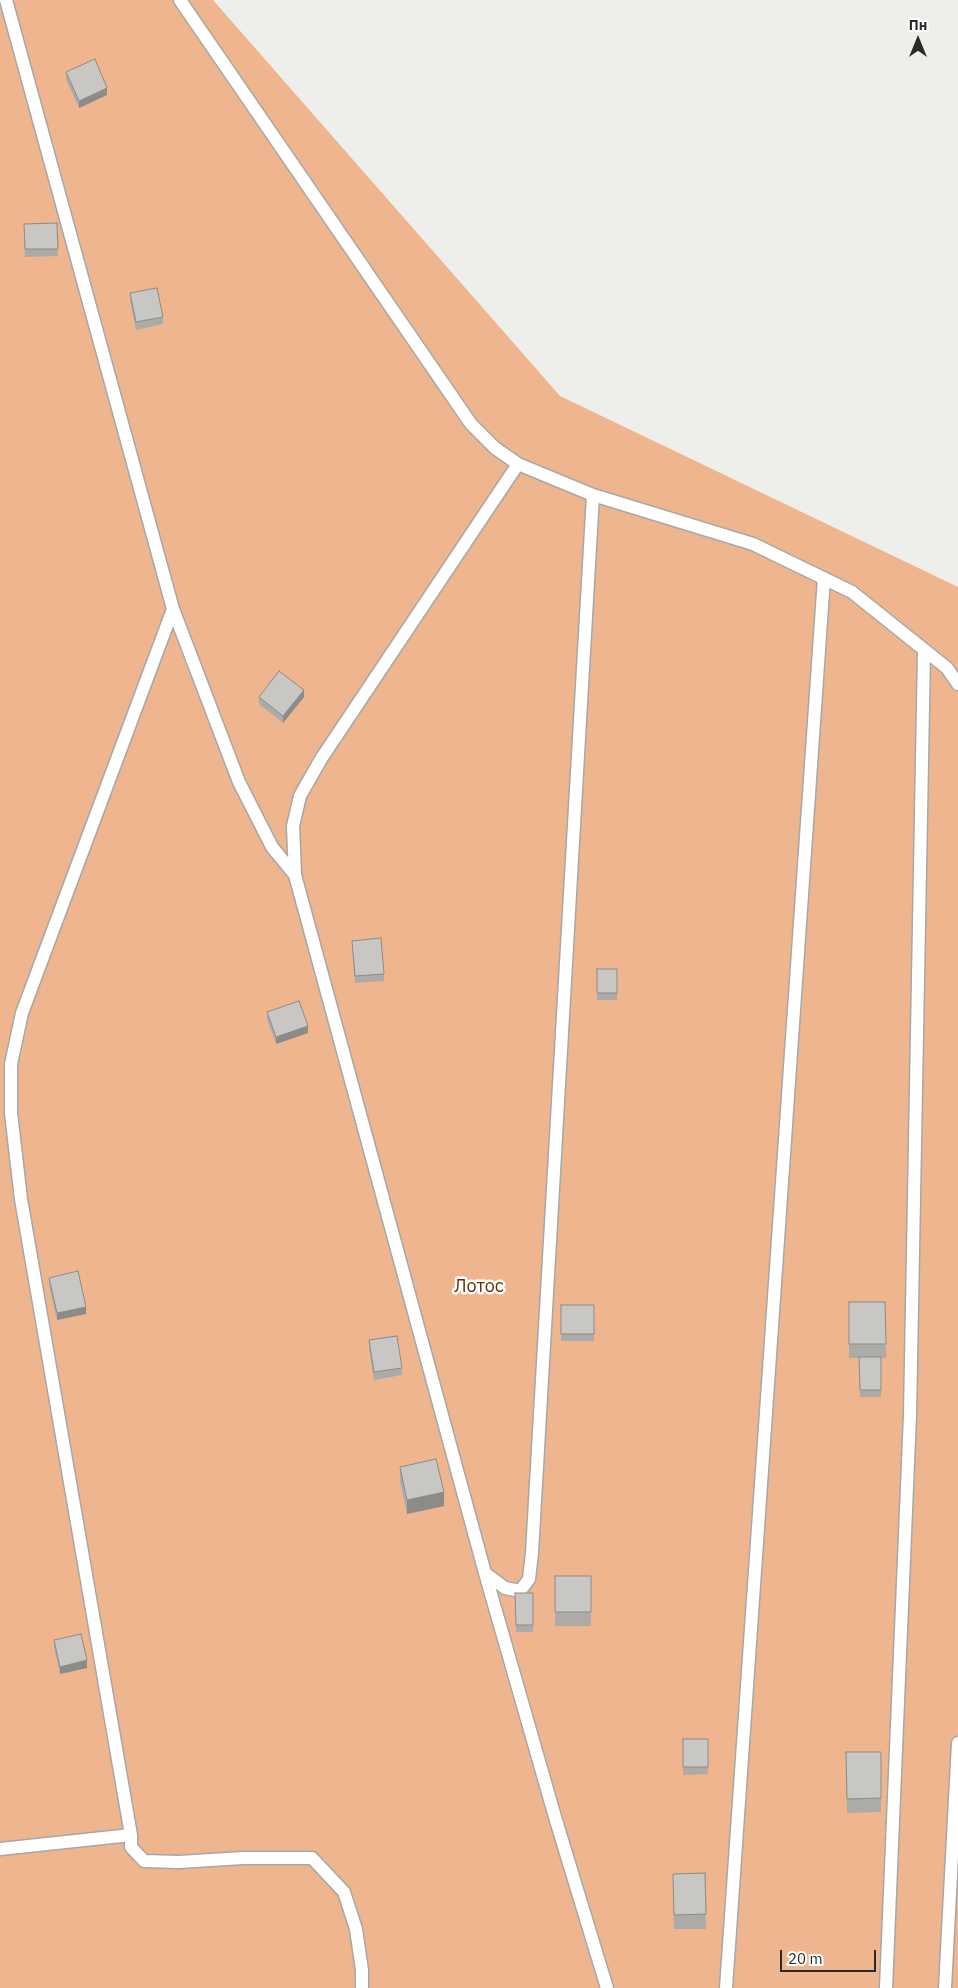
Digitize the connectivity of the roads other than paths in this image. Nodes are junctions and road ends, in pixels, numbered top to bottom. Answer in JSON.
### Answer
{"nodes":[{"id":1,"x":6,"y":0,"type":"edge"},
{"id":2,"x":180,"y":0,"type":"edge"},
{"id":3,"x":518,"y":464,"type":"junction"},
{"id":4,"x":593,"y":495,"type":"junction"},
{"id":5,"x":824,"y":578,"type":"junction"},
{"id":6,"x":173,"y":608,"type":"junction"},
{"id":7,"x":924,"y":651,"type":"junction"},
{"id":8,"x":958,"y":684,"type":"edge"},
{"id":9,"x":295,"y":875,"type":"junction"},
{"id":10,"x":486,"y":1573,"type":"junction"},
{"id":11,"x":958,"y":1743,"type":"edge"},
{"id":12,"x":131,"y":1835,"type":"junction"},
{"id":13,"x":0,"y":1848,"type":"edge"},
{"id":14,"x":362,"y":1988,"type":"edge"},
{"id":15,"x":607,"y":1988,"type":"edge"},
{"id":16,"x":726,"y":1988,"type":"edge"},
{"id":17,"x":886,"y":1988,"type":"edge"},
{"id":18,"x":945,"y":1988,"type":"edge"}],
"edges":[{"from":1,"to":6,"type":"lane"},
{"from":2,"to":3,"type":"lane"},
{"from":3,"to":4,"type":"lane"},
{"from":3,"to":9,"type":"lane"},
{"from":4,"to":5,"type":"lane"},
{"from":4,"to":10,"type":"lane"},
{"from":5,"to":7,"type":"lane"},
{"from":5,"to":16,"type":"lane"},
{"from":6,"to":9,"type":"lane"},
{"from":6,"to":12,"type":"lane"},
{"from":7,"to":8,"type":"lane"},
{"from":7,"to":17,"type":"lane"},
{"from":9,"to":10,"type":"lane"},
{"from":10,"to":15,"type":"lane"},
{"from":11,"to":18,"type":"lane"},
{"from":12,"to":13,"type":"lane"},
{"from":12,"to":14,"type":"lane"}]}
